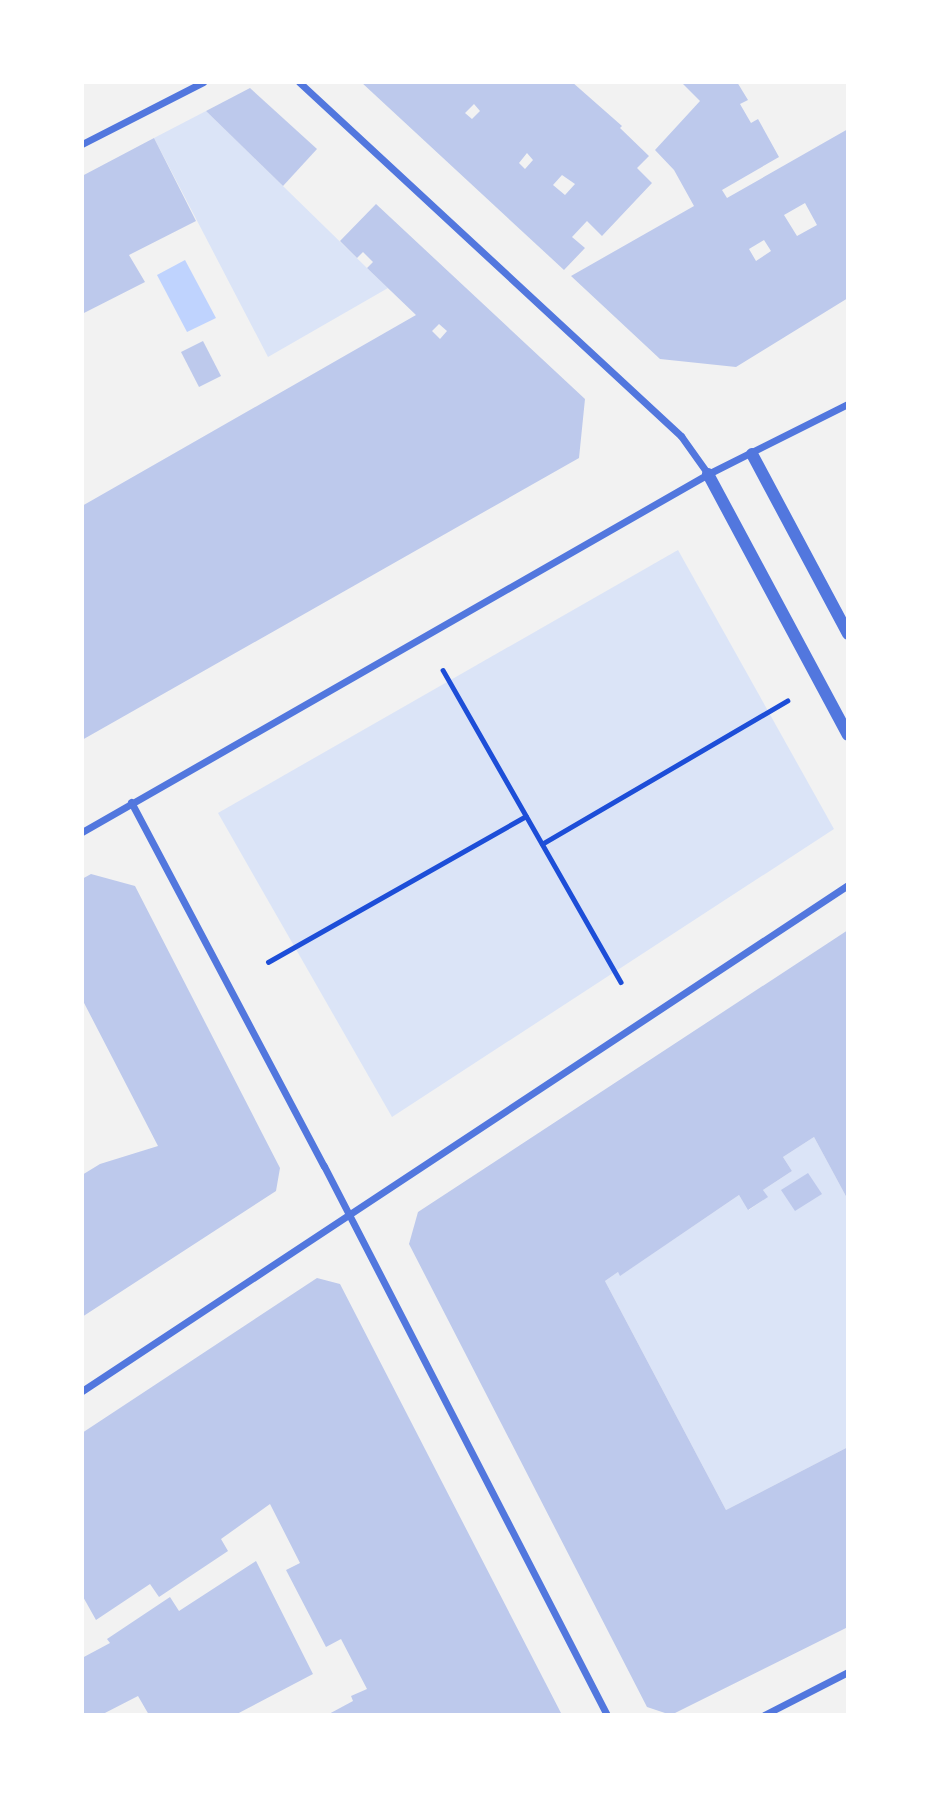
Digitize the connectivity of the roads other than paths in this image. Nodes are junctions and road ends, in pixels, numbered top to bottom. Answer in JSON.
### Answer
{"nodes":[{"id":1,"x":203,"y":82,"type":"edge"},
{"id":2,"x":299,"y":82,"type":"edge"},
{"id":3,"x":82,"y":144,"type":"edge"},
{"id":4,"x":848,"y":404,"type":"edge"},
{"id":5,"x":752,"y":453,"type":"junction"},
{"id":6,"x":708,"y":474,"type":"junction"},
{"id":7,"x":848,"y":634,"type":"edge"},
{"id":8,"x":848,"y":735,"type":"edge"},
{"id":9,"x":131,"y":802,"type":"junction"},
{"id":10,"x":82,"y":832,"type":"edge"},
{"id":11,"x":848,"y":885,"type":"edge"},
{"id":12,"x":348,"y":1213,"type":"junction"},
{"id":13,"x":82,"y":1391,"type":"edge"},
{"id":14,"x":848,"y":1672,"type":"edge"},
{"id":15,"x":607,"y":1715,"type":"edge"},
{"id":16,"x":764,"y":1715,"type":"edge"}],
"edges":[{"from":1,"to":3,"type":"street"},
{"from":2,"to":6,"type":"street"},
{"from":4,"to":5,"type":"street"},
{"from":5,"to":6,"type":"street"},
{"from":5,"to":7,"type":"street"},
{"from":6,"to":8,"type":"street"},
{"from":6,"to":9,"type":"street"},
{"from":9,"to":10,"type":"street"},
{"from":9,"to":12,"type":"street"},
{"from":11,"to":12,"type":"street"},
{"from":12,"to":13,"type":"street"},
{"from":12,"to":15,"type":"street"},
{"from":14,"to":16,"type":"street"}]}
